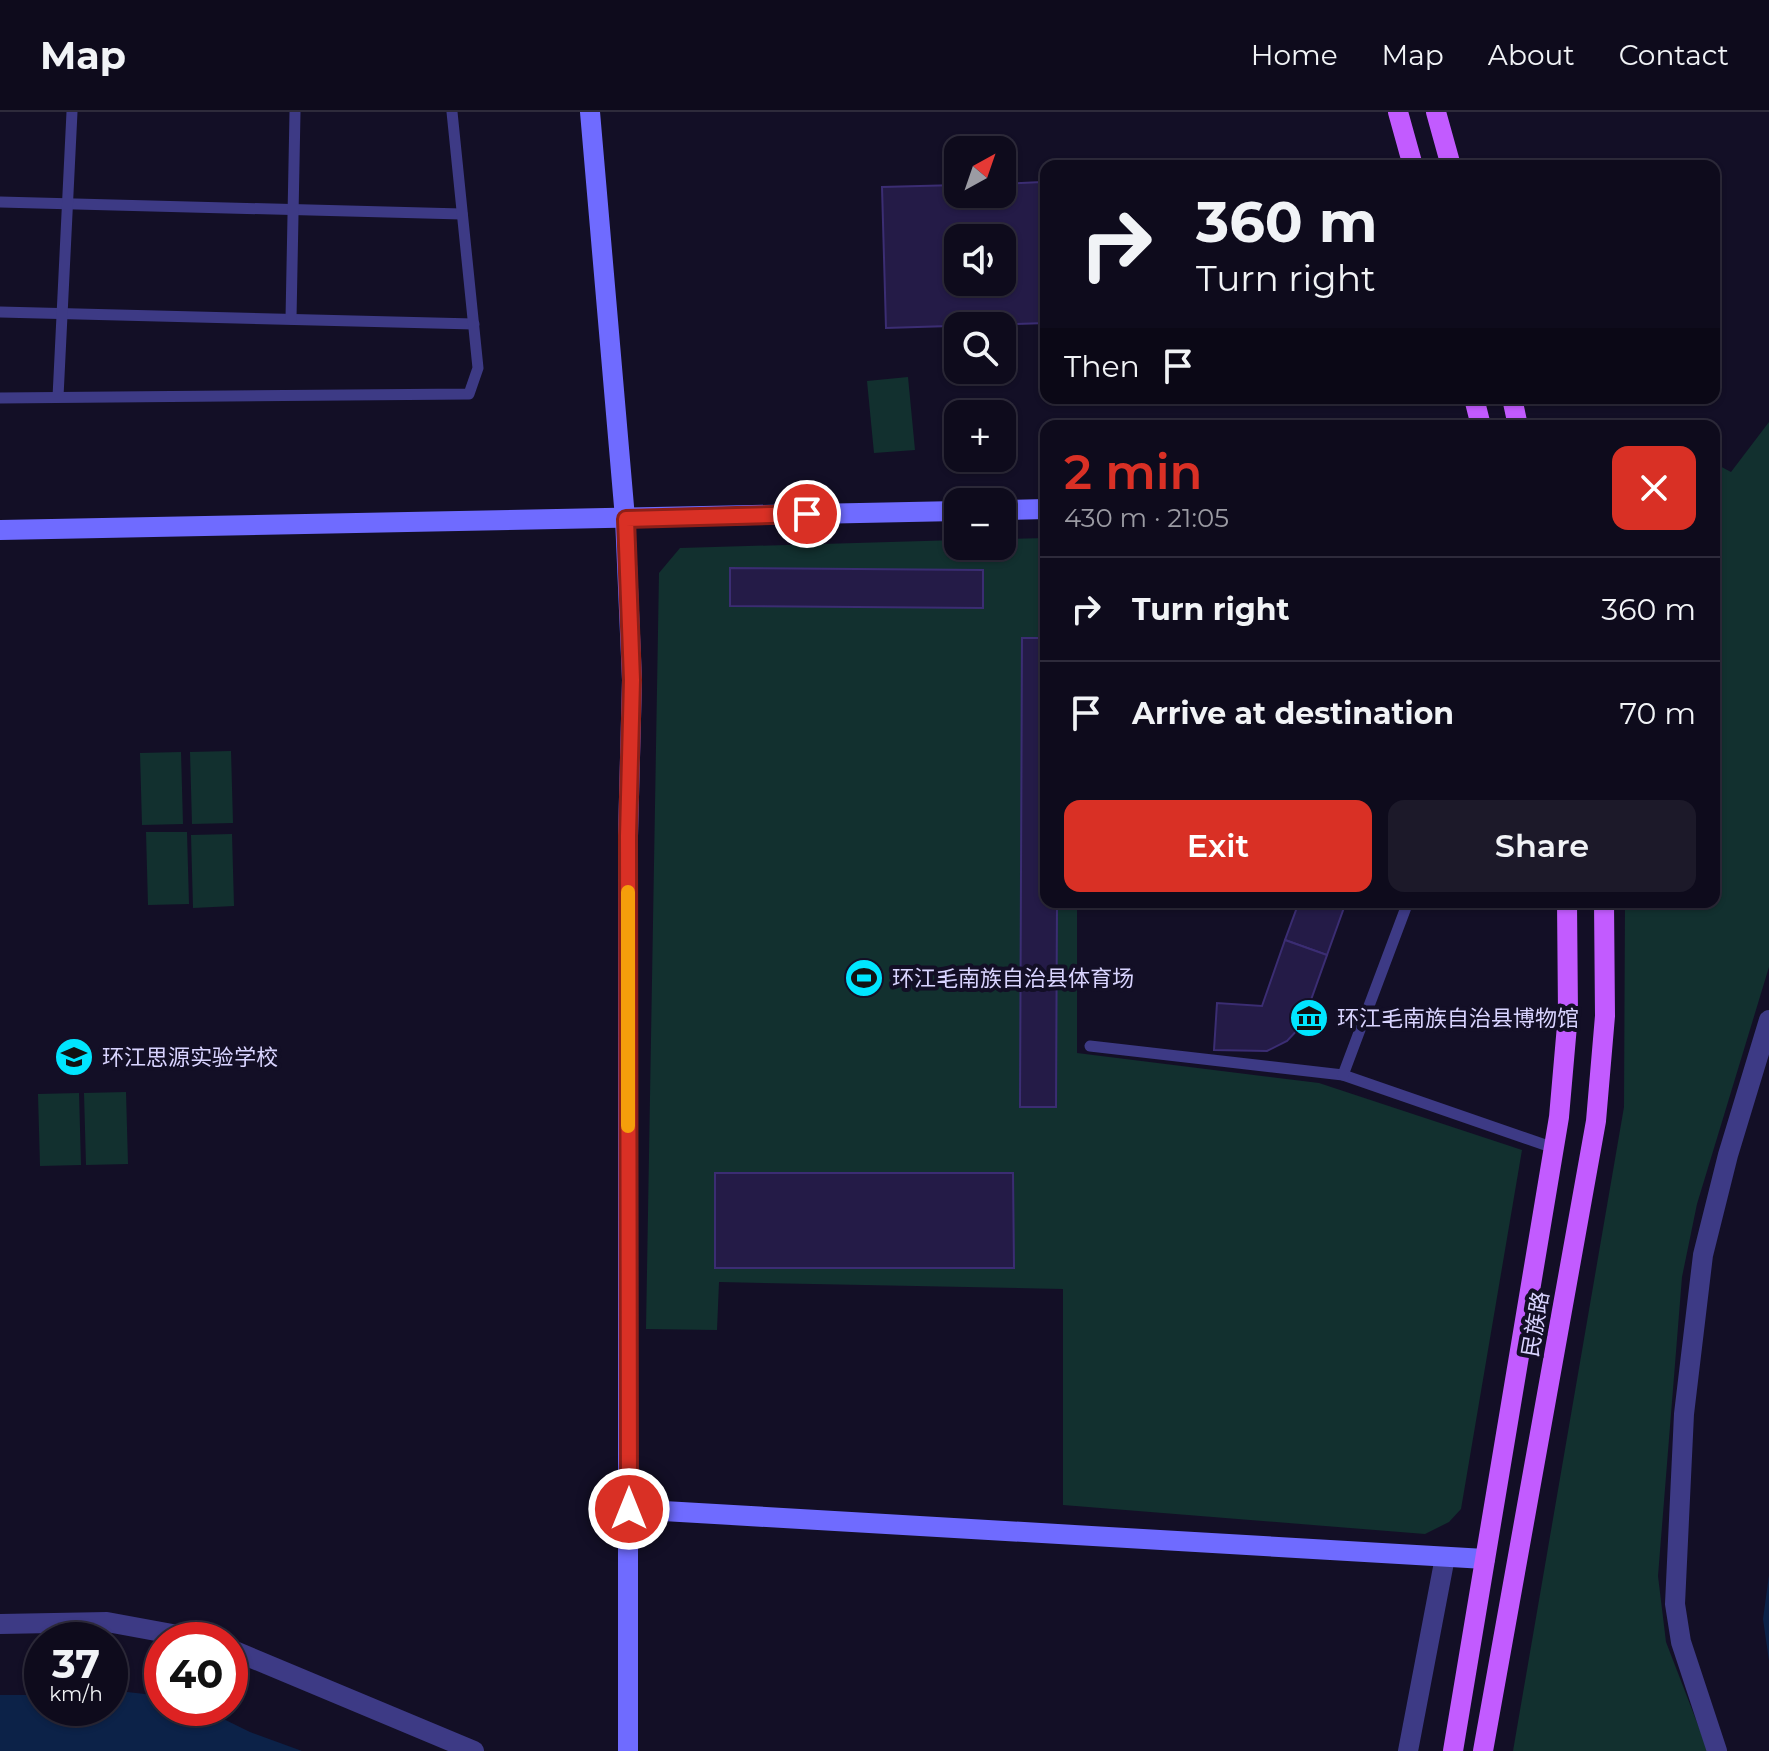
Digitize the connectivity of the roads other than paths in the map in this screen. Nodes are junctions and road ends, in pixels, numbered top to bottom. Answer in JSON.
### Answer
{"nodes":[{"id":1,"x":72,"y":112,"type":"edge"},
{"id":2,"x":295,"y":112,"type":"edge"},
{"id":3,"x":452,"y":112,"type":"edge"},
{"id":4,"x":590,"y":112,"type":"edge"},
{"id":5,"x":1398,"y":112,"type":"edge"},
{"id":6,"x":1436,"y":112,"type":"edge"},
{"id":7,"x":1411,"y":160,"type":"edge"},
{"id":8,"x":1449,"y":160,"type":"edge"},
{"id":9,"x":0,"y":202,"type":"edge"},
{"id":10,"x":67,"y":204,"type":"junction"},
{"id":11,"x":293,"y":210,"type":"junction"},
{"id":12,"x":462,"y":214,"type":"junction"},
{"id":13,"x":0,"y":312,"type":"edge"},
{"id":14,"x":62,"y":313,"type":"junction"},
{"id":15,"x":291,"y":319,"type":"junction"},
{"id":16,"x":474,"y":324,"type":"junction"},
{"id":17,"x":58,"y":397,"type":"junction"},
{"id":18,"x":0,"y":398,"type":"edge"},
{"id":19,"x":1040,"y":509,"type":"edge"},
{"id":20,"x":1016,"y":510,"type":"edge"},
{"id":21,"x":944,"y":511,"type":"edge"},
{"id":22,"x":626,"y":519,"type":"junction"},
{"id":23,"x":0,"y":530,"type":"edge"},
{"id":24,"x":1406,"y":908,"type":"edge"},
{"id":25,"x":1567,"y":908,"type":"edge"},
{"id":26,"x":1604,"y":908,"type":"edge"},
{"id":27,"x":1769,"y":1020,"type":"edge"},
{"id":28,"x":1090,"y":1046,"type":"dead end"},
{"id":29,"x":1343,"y":1075,"type":"junction"},
{"id":30,"x":1554,"y":1148,"type":"junction"},
{"id":31,"x":629,"y":1509,"type":"junction"},
{"id":32,"x":1445,"y":1557,"type":"junction"},
{"id":33,"x":1485,"y":1559,"type":"junction"},
{"id":34,"x":0,"y":1624,"type":"edge"},
{"id":35,"x":144,"y":1629,"type":"edge"},
{"id":36,"x":248,"y":1657,"type":"edge"},
{"id":37,"x":474,"y":1751,"type":"edge"},
{"id":38,"x":628,"y":1751,"type":"edge"},
{"id":39,"x":1408,"y":1751,"type":"edge"},
{"id":40,"x":1453,"y":1751,"type":"edge"},
{"id":41,"x":1483,"y":1751,"type":"edge"},
{"id":42,"x":1717,"y":1751,"type":"edge"}],
"edges":[{"from":1,"to":10,"type":"lane"},
{"from":2,"to":11,"type":"lane"},
{"from":3,"to":12,"type":"lane"},
{"from":4,"to":22,"type":"street"},
{"from":5,"to":7,"type":"main road"},
{"from":6,"to":8,"type":"main road"},
{"from":9,"to":10,"type":"lane"},
{"from":10,"to":11,"type":"lane"},
{"from":10,"to":14,"type":"lane"},
{"from":11,"to":12,"type":"lane"},
{"from":11,"to":15,"type":"lane"},
{"from":12,"to":16,"type":"lane"},
{"from":13,"to":14,"type":"lane"},
{"from":14,"to":15,"type":"lane"},
{"from":14,"to":17,"type":"lane"},
{"from":15,"to":16,"type":"lane"},
{"from":16,"to":17,"type":"lane"},
{"from":17,"to":18,"type":"lane"},
{"from":19,"to":20,"type":"street"},
{"from":21,"to":22,"type":"street"},
{"from":22,"to":23,"type":"street"},
{"from":22,"to":31,"type":"street"},
{"from":24,"to":29,"type":"lane"},
{"from":25,"to":30,"type":"main road","name":"民族路"},
{"from":26,"to":41,"type":"main road","name":"民族路"},
{"from":27,"to":42,"type":"street"},
{"from":28,"to":29,"type":"lane"},
{"from":29,"to":30,"type":"lane"},
{"from":30,"to":33,"type":"main road","name":"民族路"},
{"from":31,"to":32,"type":"street"},
{"from":31,"to":38,"type":"street"},
{"from":32,"to":33,"type":"street"},
{"from":32,"to":39,"type":"street"},
{"from":33,"to":40,"type":"main road","name":"民族路"},
{"from":34,"to":35,"type":"street"},
{"from":36,"to":37,"type":"street"}]}
